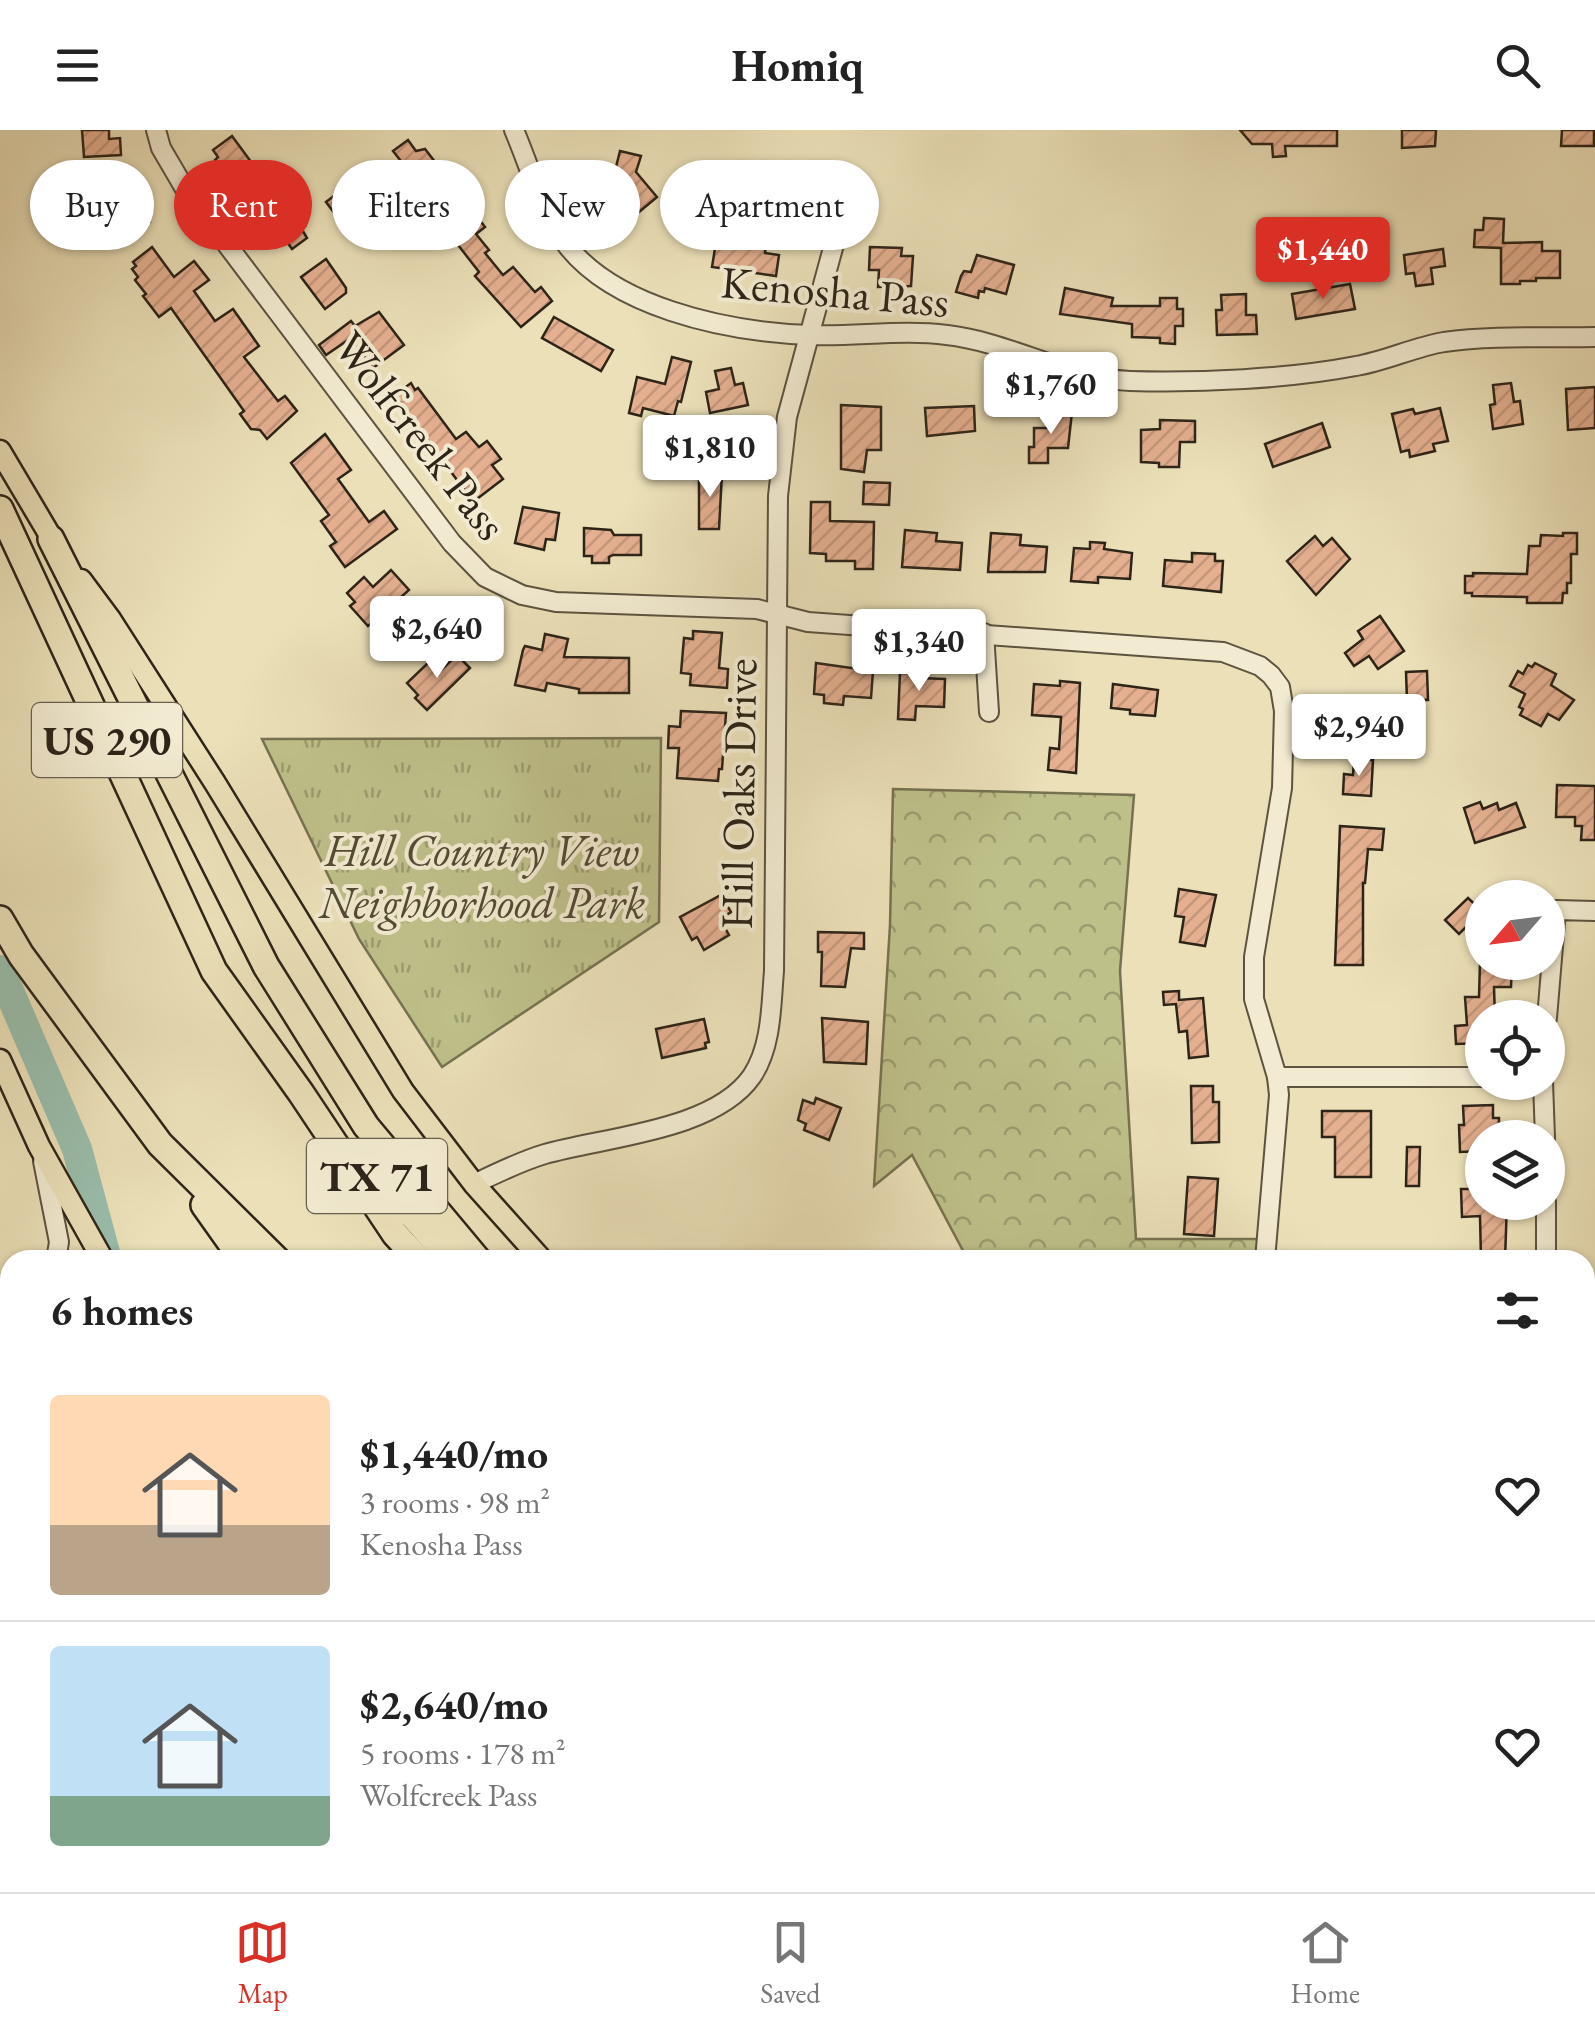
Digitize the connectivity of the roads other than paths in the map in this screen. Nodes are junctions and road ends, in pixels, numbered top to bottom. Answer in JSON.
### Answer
{"nodes":[{"id":1,"x":156,"y":130,"type":"edge"},
{"id":2,"x":514,"y":130,"type":"edge"},
{"id":3,"x":832,"y":250,"type":"edge"},
{"id":4,"x":808,"y":335,"type":"junction"},
{"id":5,"x":1595,"y":337,"type":"edge"},
{"id":6,"x":0,"y":451,"type":"edge"},
{"id":7,"x":0,"y":509,"type":"edge"},
{"id":8,"x":51,"y":539,"type":"junction"},
{"id":9,"x":779,"y":614,"type":"junction"},
{"id":10,"x":984,"y":633,"type":"junction"},
{"id":11,"x":990,"y":712,"type":"dead end"},
{"id":12,"x":1595,"y":911,"type":"edge"},
{"id":13,"x":0,"y":919,"type":"edge"},
{"id":14,"x":1549,"y":1000,"type":"edge"},
{"id":15,"x":0,"y":1060,"type":"edge"},
{"id":16,"x":1277,"y":1077,"type":"junction"},
{"id":17,"x":1465,"y":1077,"type":"edge"},
{"id":18,"x":302,"y":1093,"type":"junction"},
{"id":19,"x":160,"y":1144,"type":"junction"},
{"id":20,"x":39,"y":1146,"type":"junction"},
{"id":21,"x":474,"y":1184,"type":"junction"},
{"id":22,"x":1546,"y":1220,"type":"edge"},
{"id":23,"x":58,"y":1250,"type":"edge"},
{"id":24,"x":98,"y":1250,"type":"edge"},
{"id":25,"x":236,"y":1250,"type":"edge"},
{"id":26,"x":267,"y":1250,"type":"edge"},
{"id":27,"x":410,"y":1250,"type":"edge"},
{"id":28,"x":443,"y":1250,"type":"edge"},
{"id":29,"x":470,"y":1250,"type":"edge"},
{"id":30,"x":533,"y":1250,"type":"edge"},
{"id":31,"x":1266,"y":1250,"type":"edge"},
{"id":32,"x":1546,"y":1250,"type":"edge"}],
"edges":[{"from":1,"to":9,"type":"street","name":"Wolfcreek Pass"},
{"from":2,"to":4,"type":"street","name":"Kenosha Pass"},
{"from":3,"to":4,"type":"street","name":"Hill Oaks Drive"},
{"from":4,"to":5,"type":"street","name":"Kenosha Pass"},
{"from":4,"to":9,"type":"street","name":"Hill Oaks Drive"},
{"from":6,"to":8,"type":"main road"},
{"from":7,"to":18,"type":"highway","number":"US 290"},
{"from":8,"to":21,"type":"main road"},
{"from":8,"to":29,"type":"highway"},
{"from":9,"to":10,"type":"street","name":"Wolfcreek Pass"},
{"from":9,"to":21,"type":"street","name":"Hill Oaks Drive"},
{"from":10,"to":11,"type":"street"},
{"from":10,"to":16,"type":"street","name":"Wolfcreek Pass"},
{"from":12,"to":14,"type":"street"},
{"from":13,"to":19,"type":"highway"},
{"from":15,"to":20,"type":"main road"},
{"from":16,"to":17,"type":"street"},
{"from":16,"to":31,"type":"street","name":"Wolfcreek Pass"},
{"from":18,"to":27,"type":"highway","number":"US 290"},
{"from":18,"to":28,"type":"highway","number":"TX 71"},
{"from":19,"to":25,"type":"highway"},
{"from":19,"to":26,"type":"highway"},
{"from":20,"to":23,"type":"street"},
{"from":20,"to":24,"type":"main road"},
{"from":21,"to":30,"type":"main road"},
{"from":22,"to":32,"type":"street"}]}
